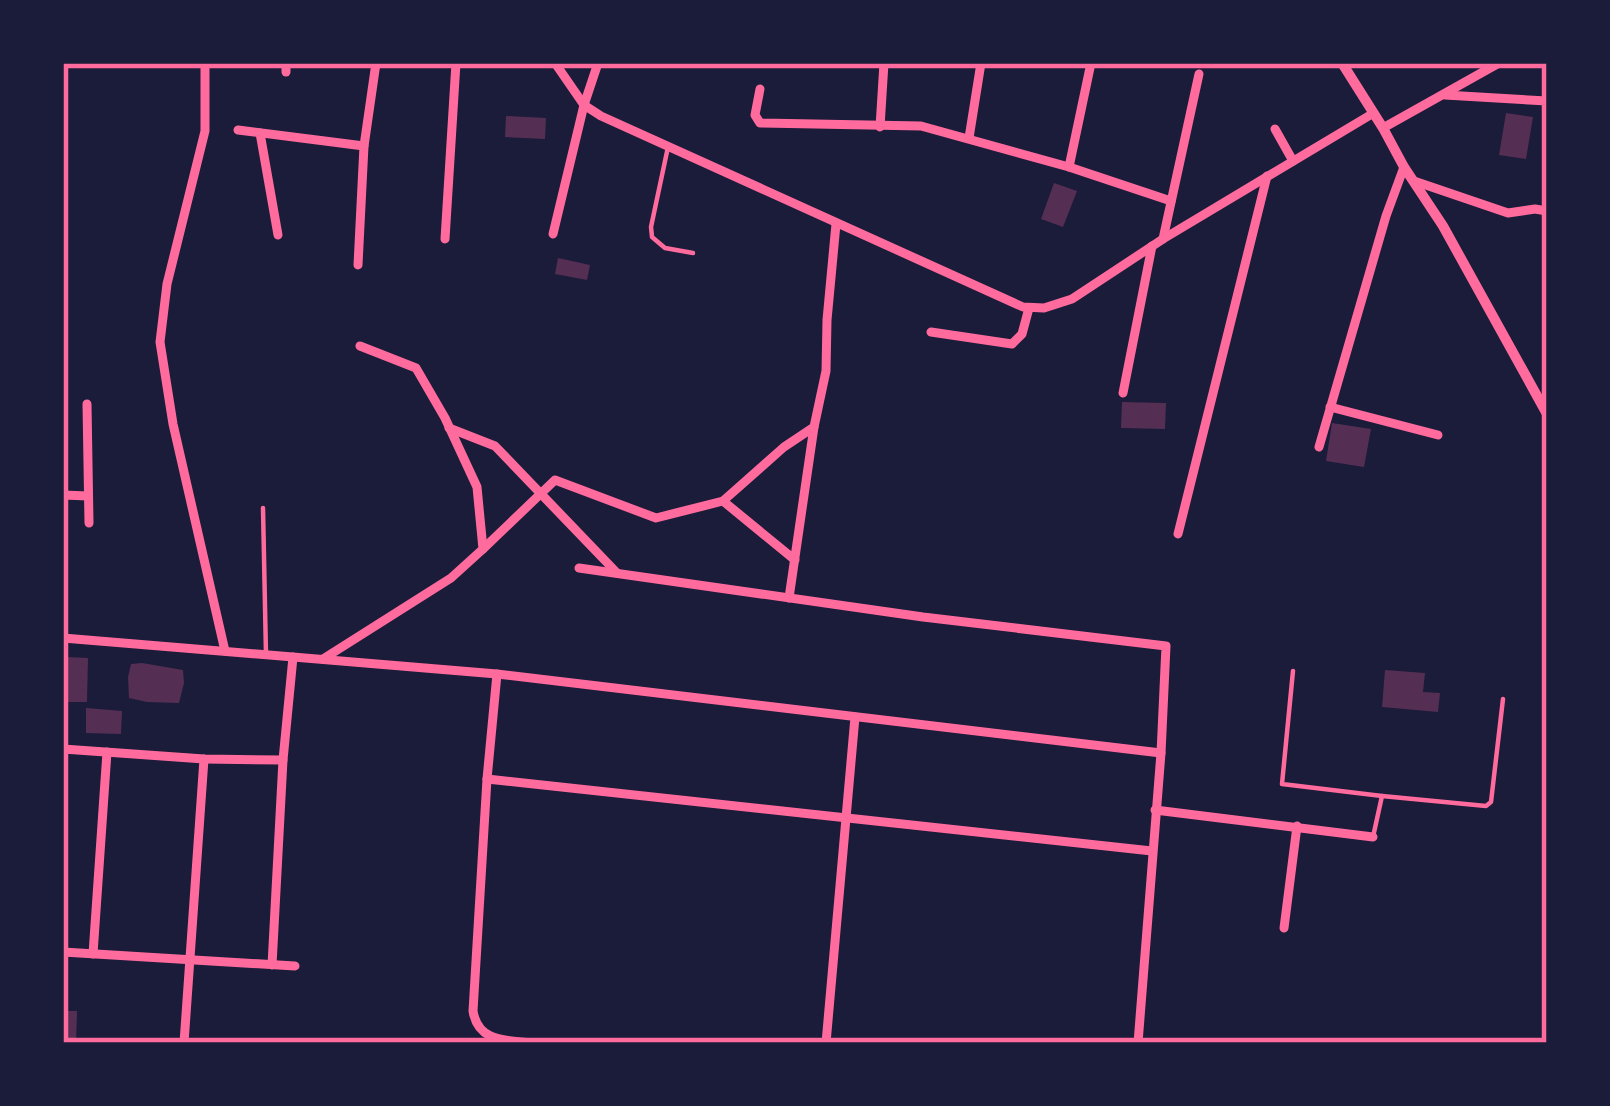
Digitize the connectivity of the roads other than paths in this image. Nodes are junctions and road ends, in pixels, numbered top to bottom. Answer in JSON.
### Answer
{"nodes":[{"id":1,"x":205,"y":63,"type":"edge"},
{"id":2,"x":376,"y":63,"type":"edge"},
{"id":3,"x":456,"y":63,"type":"edge"},
{"id":4,"x":555,"y":63,"type":"edge"},
{"id":5,"x":884,"y":63,"type":"edge"},
{"id":6,"x":981,"y":63,"type":"edge"},
{"id":7,"x":1091,"y":63,"type":"edge"},
{"id":8,"x":1342,"y":63,"type":"edge"},
{"id":9,"x":1499,"y":63,"type":"edge"},
{"id":10,"x":597,"y":66,"type":"dead end"},
{"id":11,"x":1199,"y":74,"type":"dead end"},
{"id":12,"x":760,"y":89,"type":"dead end"},
{"id":13,"x":1444,"y":95,"type":"junction"},
{"id":14,"x":1547,"y":101,"type":"edge"},
{"id":15,"x":584,"y":105,"type":"junction"},
{"id":16,"x":1372,"y":114,"type":"junction"},
{"id":17,"x":880,"y":127,"type":"junction"},
{"id":18,"x":1383,"y":128,"type":"junction"},
{"id":19,"x":1275,"y":129,"type":"dead end"},
{"id":20,"x":238,"y":130,"type":"dead end"},
{"id":21,"x":260,"y":133,"type":"junction"},
{"id":22,"x":969,"y":138,"type":"junction"},
{"id":23,"x":364,"y":146,"type":"junction"},
{"id":24,"x":668,"y":147,"type":"junction"},
{"id":25,"x":1293,"y":160,"type":"junction"},
{"id":26,"x":1069,"y":167,"type":"junction"},
{"id":27,"x":1404,"y":167,"type":"junction"},
{"id":28,"x":1267,"y":176,"type":"junction"},
{"id":29,"x":1414,"y":181,"type":"junction"},
{"id":30,"x":1171,"y":201,"type":"junction"},
{"id":31,"x":1547,"y":211,"type":"edge"},
{"id":32,"x":836,"y":224,"type":"junction"},
{"id":33,"x":553,"y":234,"type":"dead end"},
{"id":34,"x":278,"y":235,"type":"dead end"},
{"id":35,"x":445,"y":239,"type":"dead end"},
{"id":36,"x":1157,"y":243,"type":"junction"},
{"id":37,"x":693,"y":253,"type":"dead end"},
{"id":38,"x":358,"y":265,"type":"dead end"},
{"id":39,"x":1029,"y":308,"type":"junction"},
{"id":40,"x":931,"y":332,"type":"dead end"},
{"id":41,"x":360,"y":346,"type":"dead end"},
{"id":42,"x":1531,"y":389,"type":"junction"},
{"id":43,"x":1547,"y":389,"type":"edge"},
{"id":44,"x":1124,"y":393,"type":"dead end"},
{"id":45,"x":87,"y":404,"type":"dead end"},
{"id":46,"x":1330,"y":407,"type":"junction"},
{"id":47,"x":1547,"y":414,"type":"edge"},
{"id":48,"x":814,"y":427,"type":"junction"},
{"id":49,"x":449,"y":428,"type":"junction"},
{"id":50,"x":1438,"y":435,"type":"dead end"},
{"id":51,"x":1319,"y":446,"type":"dead end"},
{"id":52,"x":542,"y":492,"type":"junction"},
{"id":53,"x":63,"y":496,"type":"edge"},
{"id":54,"x":88,"y":496,"type":"junction"},
{"id":55,"x":723,"y":500,"type":"junction"},
{"id":56,"x":263,"y":508,"type":"dead end"},
{"id":57,"x":89,"y":523,"type":"dead end"},
{"id":58,"x":1178,"y":534,"type":"dead end"},
{"id":59,"x":483,"y":549,"type":"junction"},
{"id":60,"x":794,"y":560,"type":"junction"},
{"id":61,"x":579,"y":568,"type":"dead end"},
{"id":62,"x":617,"y":573,"type":"junction"},
{"id":63,"x":789,"y":598,"type":"junction"},
{"id":64,"x":63,"y":638,"type":"edge"},
{"id":65,"x":225,"y":651,"type":"junction"},
{"id":66,"x":266,"y":655,"type":"junction"},
{"id":67,"x":293,"y":657,"type":"junction"},
{"id":68,"x":323,"y":659,"type":"junction"},
{"id":69,"x":1293,"y":671,"type":"dead end"},
{"id":70,"x":497,"y":674,"type":"junction"},
{"id":71,"x":1503,"y":699,"type":"dead end"},
{"id":72,"x":855,"y":717,"type":"junction"},
{"id":73,"x":63,"y":748,"type":"edge"},
{"id":74,"x":107,"y":752,"type":"junction"},
{"id":75,"x":1161,"y":753,"type":"junction"},
{"id":76,"x":204,"y":759,"type":"junction"},
{"id":77,"x":283,"y":760,"type":"junction"},
{"id":78,"x":487,"y":779,"type":"junction"},
{"id":79,"x":1382,"y":796,"type":"junction"},
{"id":80,"x":1155,"y":810,"type":"junction"},
{"id":81,"x":846,"y":818,"type":"junction"},
{"id":82,"x":1297,"y":826,"type":"junction"},
{"id":83,"x":1373,"y":837,"type":"joint"},
{"id":84,"x":1152,"y":851,"type":"junction"},
{"id":85,"x":1283,"y":928,"type":"dead end"},
{"id":86,"x":63,"y":952,"type":"edge"},
{"id":87,"x":93,"y":954,"type":"junction"},
{"id":88,"x":190,"y":962,"type":"junction"},
{"id":89,"x":272,"y":965,"type":"junction"},
{"id":90,"x":295,"y":967,"type":"dead end"},
{"id":91,"x":184,"y":1043,"type":"edge"},
{"id":92,"x":531,"y":1043,"type":"edge"},
{"id":93,"x":826,"y":1043,"type":"edge"},
{"id":94,"x":1138,"y":1043,"type":"edge"}],
"edges":[{"from":1,"to":65,"type":"street"},
{"from":2,"to":23,"type":"street"},
{"from":3,"to":35,"type":"street"},
{"from":4,"to":15,"type":"street"},
{"from":5,"to":17,"type":"street"},
{"from":6,"to":22,"type":"street"},
{"from":7,"to":26,"type":"street"},
{"from":8,"to":16,"type":"street"},
{"from":9,"to":13,"type":"street"},
{"from":10,"to":15,"type":"street"},
{"from":11,"to":30,"type":"street"},
{"from":12,"to":17,"type":"street"},
{"from":13,"to":14,"type":"street"},
{"from":13,"to":18,"type":"street"},
{"from":15,"to":24,"type":"street"},
{"from":15,"to":33,"type":"street"},
{"from":16,"to":18,"type":"street"},
{"from":16,"to":25,"type":"street"},
{"from":17,"to":22,"type":"street"},
{"from":18,"to":27,"type":"street"},
{"from":19,"to":25,"type":"street"},
{"from":20,"to":21,"type":"street"},
{"from":21,"to":23,"type":"street"},
{"from":21,"to":34,"type":"street"},
{"from":22,"to":26,"type":"street"},
{"from":23,"to":38,"type":"street"},
{"from":24,"to":32,"type":"street"},
{"from":24,"to":37,"type":"lane"},
{"from":25,"to":28,"type":"street"},
{"from":26,"to":30,"type":"street"},
{"from":27,"to":29,"type":"street"},
{"from":27,"to":46,"type":"street"},
{"from":28,"to":36,"type":"street"},
{"from":28,"to":58,"type":"street"},
{"from":29,"to":31,"type":"street"},
{"from":29,"to":42,"type":"street"},
{"from":30,"to":36,"type":"street"},
{"from":32,"to":39,"type":"street"},
{"from":32,"to":48,"type":"street"},
{"from":36,"to":39,"type":"street"},
{"from":36,"to":44,"type":"street"},
{"from":39,"to":40,"type":"street"},
{"from":41,"to":49,"type":"street"},
{"from":42,"to":43,"type":"street"},
{"from":42,"to":47,"type":"street"},
{"from":45,"to":54,"type":"street"},
{"from":46,"to":50,"type":"street"},
{"from":46,"to":51,"type":"street"},
{"from":48,"to":55,"type":"street"},
{"from":48,"to":60,"type":"street"},
{"from":49,"to":52,"type":"street"},
{"from":49,"to":59,"type":"street"},
{"from":52,"to":55,"type":"street"},
{"from":52,"to":59,"type":"street"},
{"from":52,"to":62,"type":"street"},
{"from":53,"to":54,"type":"street"},
{"from":54,"to":57,"type":"street"},
{"from":55,"to":60,"type":"street"},
{"from":56,"to":66,"type":"lane"},
{"from":59,"to":68,"type":"street"},
{"from":60,"to":63,"type":"street"},
{"from":61,"to":62,"type":"street"},
{"from":62,"to":63,"type":"street"},
{"from":63,"to":75,"type":"street"},
{"from":64,"to":65,"type":"street"},
{"from":65,"to":66,"type":"street"},
{"from":66,"to":67,"type":"street"},
{"from":67,"to":68,"type":"street"},
{"from":67,"to":77,"type":"street"},
{"from":68,"to":70,"type":"street"},
{"from":69,"to":79,"type":"lane"},
{"from":70,"to":72,"type":"street"},
{"from":70,"to":78,"type":"street"},
{"from":71,"to":79,"type":"lane"},
{"from":72,"to":75,"type":"street"},
{"from":72,"to":81,"type":"street"},
{"from":73,"to":74,"type":"street"},
{"from":74,"to":76,"type":"street"},
{"from":74,"to":87,"type":"street"},
{"from":75,"to":80,"type":"street"},
{"from":76,"to":77,"type":"street"},
{"from":76,"to":88,"type":"street"},
{"from":77,"to":89,"type":"street"},
{"from":78,"to":81,"type":"street"},
{"from":78,"to":92,"type":"street"},
{"from":79,"to":83,"type":"lane"},
{"from":80,"to":82,"type":"street"},
{"from":80,"to":84,"type":"street"},
{"from":81,"to":84,"type":"street"},
{"from":81,"to":93,"type":"street"},
{"from":82,"to":83,"type":"street"},
{"from":82,"to":85,"type":"street"},
{"from":84,"to":94,"type":"street"},
{"from":86,"to":87,"type":"street"},
{"from":87,"to":88,"type":"street"},
{"from":88,"to":89,"type":"street"},
{"from":88,"to":91,"type":"street"},
{"from":89,"to":90,"type":"street"}]}
